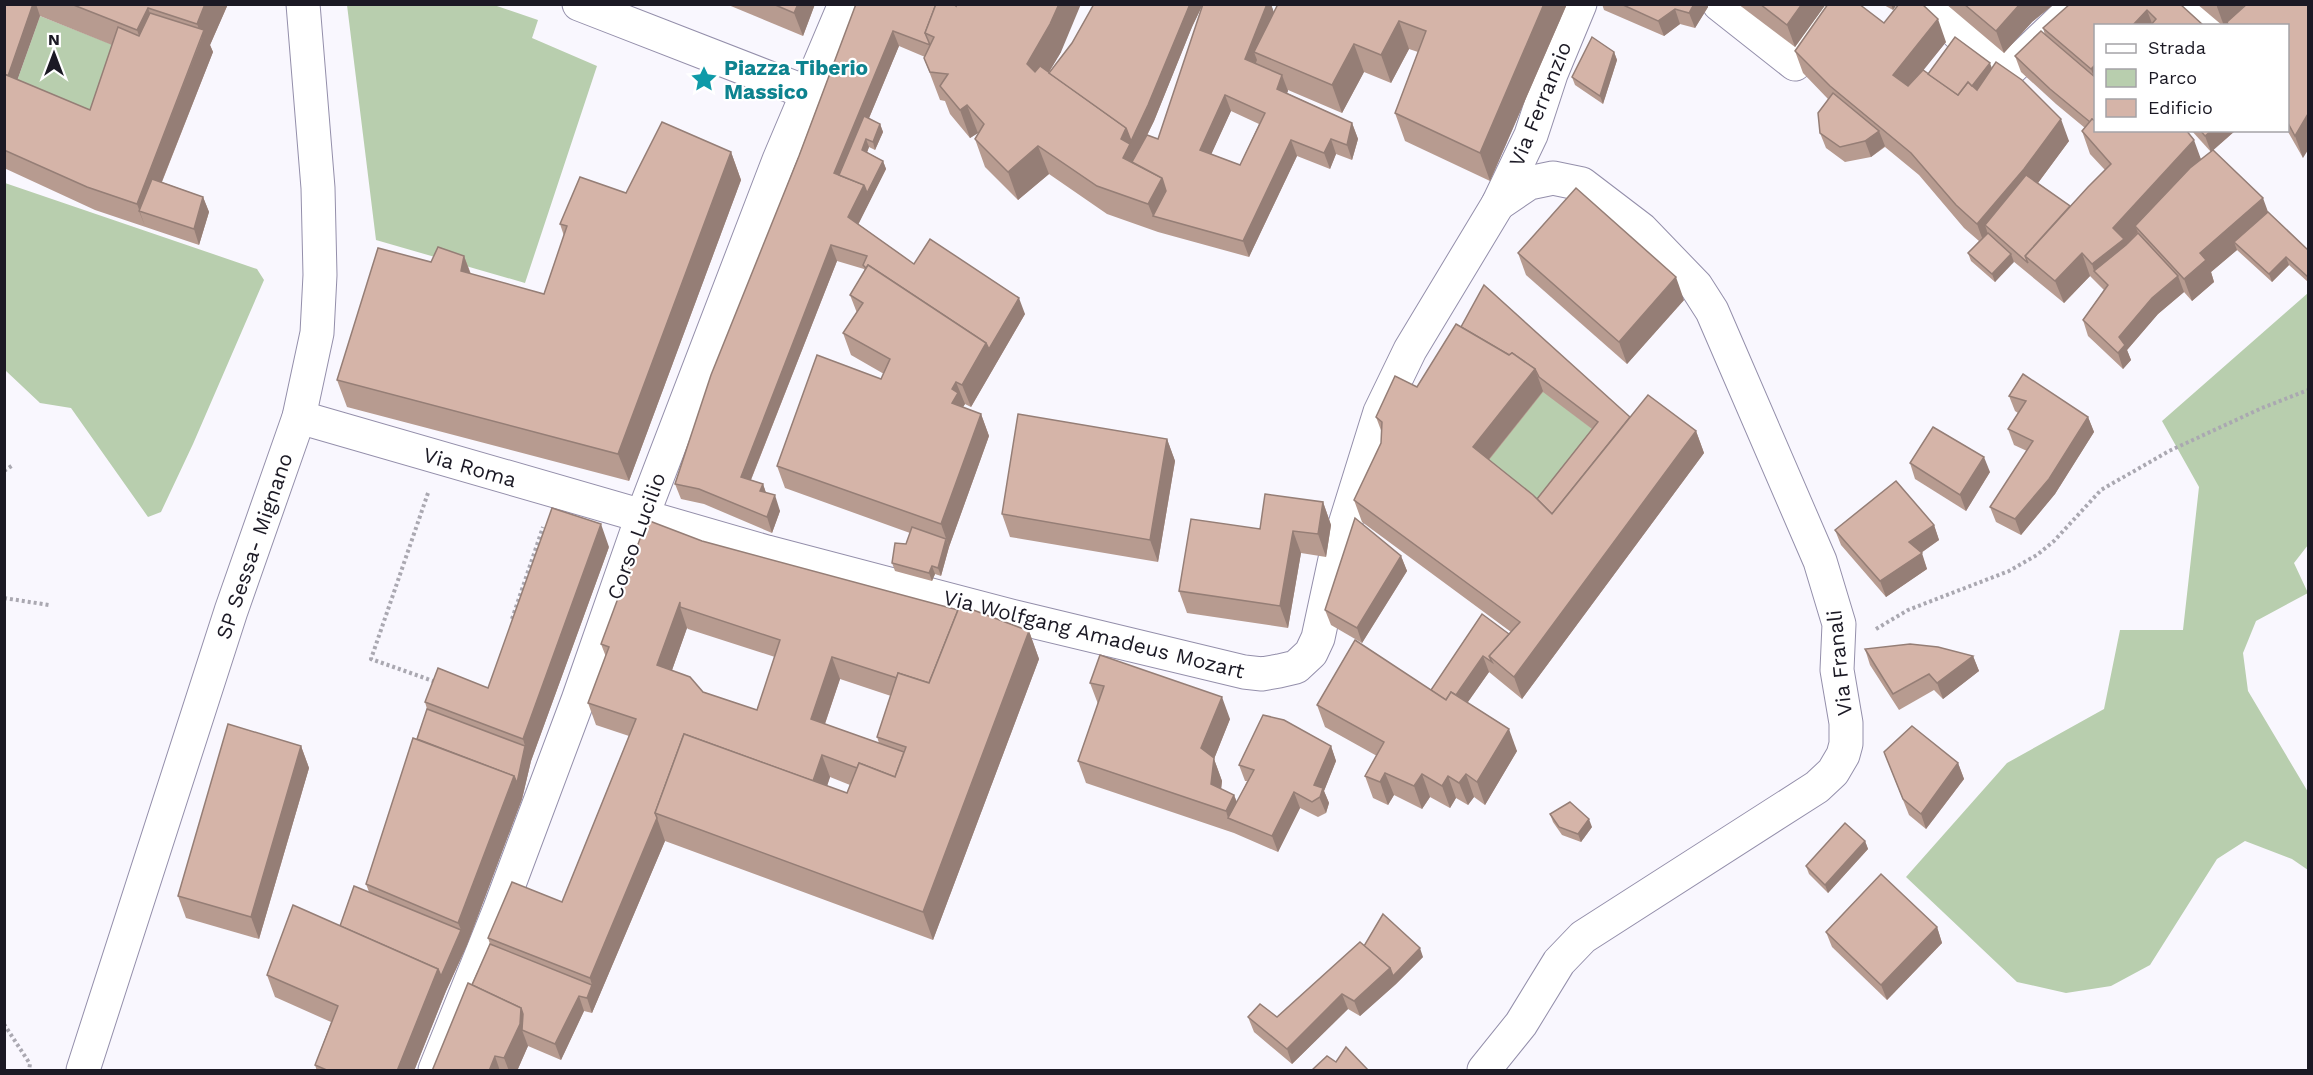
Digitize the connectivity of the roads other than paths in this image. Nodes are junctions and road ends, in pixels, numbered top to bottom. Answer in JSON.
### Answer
{"nodes":[{"id":1,"x":303,"y":4,"type":"edge"},
{"id":2,"x":579,"y":4,"type":"edge"},
{"id":3,"x":845,"y":4,"type":"edge"},
{"id":4,"x":1580,"y":4,"type":"edge"},
{"id":5,"x":1719,"y":4,"type":"edge"},
{"id":6,"x":2078,"y":4,"type":"edge"},
{"id":7,"x":2178,"y":4,"type":"edge"},
{"id":8,"x":1852,"y":7,"type":"edge"},
{"id":9,"x":1914,"y":7,"type":"edge"},
{"id":10,"x":2202,"y":24,"type":"edge"},
{"id":11,"x":808,"y":93,"type":"junction"},
{"id":12,"x":1498,"y":204,"type":"junction"},
{"id":13,"x":299,"y":417,"type":"junction"},
{"id":14,"x":642,"y":517,"type":"junction"},
{"id":15,"x":83,"y":1071,"type":"edge"},
{"id":16,"x":435,"y":1071,"type":"edge"},
{"id":17,"x":1484,"y":1071,"type":"edge"}],
"edges":[{"from":1,"to":13,"type":"street","name":"SP Sessa- Mignano"},
{"from":2,"to":11,"type":"street"},
{"from":3,"to":11,"type":"street","name":"Corso Lucilio"},
{"from":4,"to":12,"type":"street","name":"Via Ferranzio"},
{"from":5,"to":8,"type":"street"},
{"from":6,"to":9,"type":"street"},
{"from":7,"to":10,"type":"street"},
{"from":11,"to":14,"type":"street","name":"Corso Lucilio"},
{"from":12,"to":14,"type":"street","name":"Via Wolfgang Amadeus Mozart"},
{"from":12,"to":17,"type":"street","name":"Via Franali"},
{"from":13,"to":14,"type":"street","name":"Via Roma"},
{"from":13,"to":15,"type":"street","name":"SP Sessa- Mignano"},
{"from":14,"to":16,"type":"street","name":"Corso Lucilio"}]}
